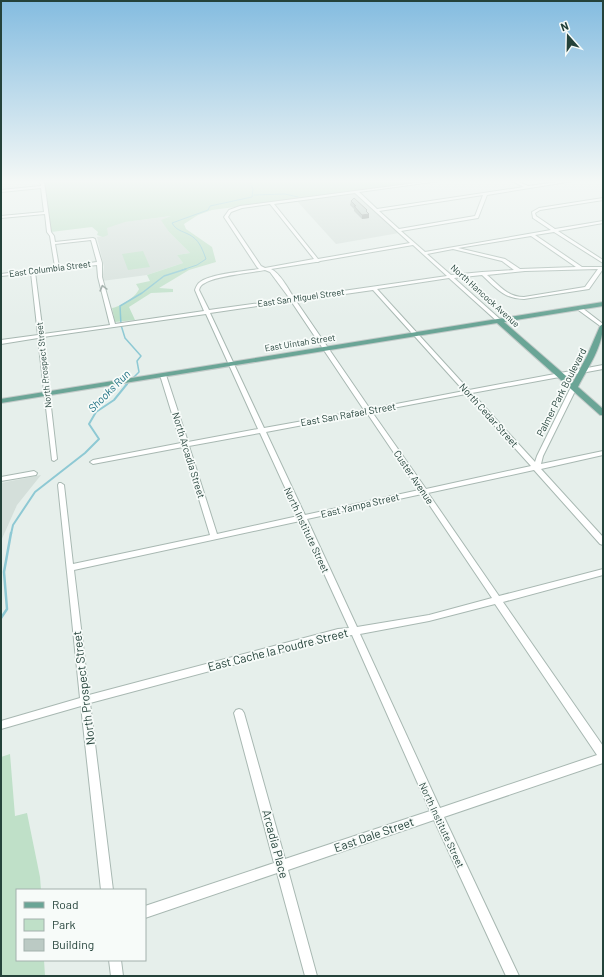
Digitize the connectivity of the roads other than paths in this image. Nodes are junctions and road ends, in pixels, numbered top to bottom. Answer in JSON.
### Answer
{"nodes":[{"id":1,"x":48,"y":227,"type":"edge"},
{"id":2,"x":232,"y":227,"type":"edge"},
{"id":3,"x":290,"y":227,"type":"edge"},
{"id":4,"x":394,"y":227,"type":"edge"},
{"id":5,"x":419,"y":227,"type":"edge"},
{"id":6,"x":549,"y":227,"type":"edge"},
{"id":7,"x":575,"y":227,"type":"edge"},
{"id":8,"x":398,"y":230,"type":"junction"},
{"id":9,"x":554,"y":230,"type":"junction"},
{"id":10,"x":531,"y":234,"type":"junction"},
{"id":11,"x":53,"y":243,"type":"junction"},
{"id":12,"x":414,"y":244,"type":"junction"},
{"id":13,"x":453,"y":248,"type":"junction"},
{"id":14,"x":424,"y":253,"type":"junction"},
{"id":15,"x":318,"y":261,"type":"junction"},
{"id":16,"x":603,"y":262,"type":"edge"},
{"id":17,"x":100,"y":263,"type":"junction"},
{"id":18,"x":57,"y":268,"type":"junction"},
{"id":19,"x":580,"y":268,"type":"junction"},
{"id":20,"x":602,"y":268,"type":"edge"},
{"id":21,"x":264,"y":269,"type":"junction"},
{"id":22,"x":518,"y":270,"type":"junction"},
{"id":23,"x":33,"y":272,"type":"junction"},
{"id":24,"x":482,"y":273,"type":"junction"},
{"id":25,"x":1,"y":275,"type":"edge"},
{"id":26,"x":451,"y":277,"type":"junction"},
{"id":27,"x":374,"y":288,"type":"junction"},
{"id":28,"x":293,"y":300,"type":"junction"},
{"id":29,"x":603,"y":304,"type":"edge"},
{"id":30,"x":579,"y":308,"type":"junction"},
{"id":31,"x":206,"y":312,"type":"junction"},
{"id":32,"x":499,"y":321,"type":"junction"},
{"id":33,"x":116,"y":325,"type":"junction"},
{"id":34,"x":603,"y":326,"type":"edge"},
{"id":35,"x":415,"y":334,"type":"junction"},
{"id":36,"x":41,"y":336,"type":"junction"},
{"id":37,"x":1,"y":342,"type":"edge"},
{"id":38,"x":326,"y":348,"type":"junction"},
{"id":39,"x":589,"y":360,"type":"junction"},
{"id":40,"x":230,"y":364,"type":"junction"},
{"id":41,"x":603,"y":367,"type":"edge"},
{"id":42,"x":584,"y":370,"type":"junction"},
{"id":43,"x":163,"y":375,"type":"junction"},
{"id":44,"x":560,"y":375,"type":"junction"},
{"id":45,"x":574,"y":387,"type":"junction"},
{"id":46,"x":468,"y":392,"type":"junction"},
{"id":47,"x":48,"y":394,"type":"junction"},
{"id":48,"x":1,"y":401,"type":"edge"},
{"id":49,"x":369,"y":411,"type":"junction"},
{"id":50,"x":603,"y":413,"type":"edge"},
{"id":51,"x":261,"y":430,"type":"junction"},
{"id":52,"x":186,"y":444,"type":"junction"},
{"id":53,"x":603,"y":453,"type":"edge"},
{"id":54,"x":54,"y":459,"type":"dead end"},
{"id":55,"x":93,"y":462,"type":"dead end"},
{"id":56,"x":537,"y":468,"type":"junction"},
{"id":57,"x":34,"y":473,"type":"dead end"},
{"id":58,"x":1,"y":479,"type":"edge"},
{"id":59,"x":61,"y":485,"type":"dead end"},
{"id":60,"x":424,"y":492,"type":"junction"},
{"id":61,"x":301,"y":518,"type":"junction"},
{"id":62,"x":214,"y":536,"type":"junction"},
{"id":63,"x":603,"y":542,"type":"edge"},
{"id":64,"x":70,"y":568,"type":"junction"},
{"id":65,"x":603,"y":572,"type":"edge"},
{"id":66,"x":498,"y":600,"type":"junction"},
{"id":67,"x":354,"y":630,"type":"junction"},
{"id":68,"x":84,"y":700,"type":"junction"},
{"id":69,"x":239,"y":713,"type":"dead end"},
{"id":70,"x":1,"y":725,"type":"edge"},
{"id":71,"x":603,"y":755,"type":"edge"},
{"id":72,"x":603,"y":758,"type":"edge"},
{"id":73,"x":437,"y":814,"type":"junction"},
{"id":74,"x":282,"y":866,"type":"junction"},
{"id":75,"x":107,"y":889,"type":"edge"},
{"id":76,"x":146,"y":912,"type":"edge"},
{"id":77,"x":115,"y":961,"type":"edge"},
{"id":78,"x":117,"y":976,"type":"edge"},
{"id":79,"x":311,"y":976,"type":"edge"},
{"id":80,"x":513,"y":976,"type":"edge"}],
"edges":[{"from":1,"to":11,"type":"street"},
{"from":2,"to":21,"type":"street","name":"Custer Avenue"},
{"from":3,"to":15,"type":"street"},
{"from":4,"to":8,"type":"street","name":"North Hancock Avenue"},
{"from":5,"to":8,"type":"street"},
{"from":6,"to":9,"type":"street"},
{"from":7,"to":9,"type":"street"},
{"from":8,"to":12,"type":"street","name":"North Hancock Avenue"},
{"from":9,"to":10,"type":"street"},
{"from":9,"to":16,"type":"street"},
{"from":10,"to":13,"type":"street"},
{"from":10,"to":19,"type":"street"},
{"from":11,"to":17,"type":"street"},
{"from":11,"to":18,"type":"street"},
{"from":12,"to":14,"type":"street","name":"North Hancock Avenue"},
{"from":12,"to":15,"type":"street","name":"North Institute Street"},
{"from":13,"to":14,"type":"street"},
{"from":13,"to":22,"type":"street"},
{"from":14,"to":26,"type":"street","name":"North Hancock Avenue"},
{"from":15,"to":21,"type":"street","name":"North Institute Street"},
{"from":17,"to":18,"type":"street","name":"East Columbia Street"},
{"from":33,"to":17,"type":"street","one_way":true},
{"from":18,"to":23,"type":"street","name":"East Columbia Street"},
{"from":19,"to":20,"type":"street","name":"East San Miguel Street"},
{"from":19,"to":22,"type":"street","name":"East San Miguel Street"},
{"from":20,"to":24,"type":"street"},
{"from":21,"to":28,"type":"street","name":"Custer Avenue"},
{"from":21,"to":31,"type":"street","name":"North Institute Street"},
{"from":22,"to":24,"type":"street","name":"East San Miguel Street"},
{"from":23,"to":25,"type":"street","name":"East Columbia Street"},
{"from":23,"to":36,"type":"street","name":"North Prospect Street"},
{"from":24,"to":26,"type":"street","name":"East San Miguel Street"},
{"from":26,"to":27,"type":"street","name":"East San Miguel Street"},
{"from":26,"to":32,"type":"street","name":"North Hancock Avenue"},
{"from":27,"to":28,"type":"street","name":"East San Miguel Street"},
{"from":27,"to":35,"type":"street","name":"North Cedar Street"},
{"from":28,"to":31,"type":"street","name":"East San Miguel Street"},
{"from":28,"to":38,"type":"street","name":"Custer Avenue"},
{"from":29,"to":30,"type":"main road","name":"East Uintah Street"},
{"from":30,"to":32,"type":"main road","name":"East Uintah Street"},
{"from":30,"to":34,"type":"street"},
{"from":31,"to":33,"type":"street","name":"East San Miguel Street"},
{"from":31,"to":40,"type":"street","name":"North Institute Street"},
{"from":32,"to":35,"type":"main road","name":"East Uintah Street"},
{"from":32,"to":44,"type":"main road","name":"North Hancock Avenue"},
{"from":33,"to":36,"type":"street","name":"East San Miguel Street"},
{"from":34,"to":39,"type":"main road","name":"Palmer Park Boulevard"},
{"from":35,"to":38,"type":"main road","name":"East Uintah Street"},
{"from":35,"to":46,"type":"street","name":"North Cedar Street"},
{"from":36,"to":37,"type":"street","name":"East San Miguel Street"},
{"from":36,"to":47,"type":"street","name":"North Prospect Street"},
{"from":38,"to":40,"type":"main road","name":"East Uintah Street"},
{"from":38,"to":49,"type":"street","name":"Custer Avenue"},
{"from":39,"to":41,"type":"street"},
{"from":39,"to":42,"type":"main road","name":"Palmer Park Boulevard"},
{"from":40,"to":43,"type":"main road","name":"East Uintah Street"},
{"from":40,"to":51,"type":"street","name":"North Institute Street"},
{"from":41,"to":42,"type":"street","name":"East San Rafael Street"},
{"from":42,"to":44,"type":"street","name":"East San Rafael Street"},
{"from":42,"to":45,"type":"main road","name":"Palmer Park Boulevard"},
{"from":43,"to":47,"type":"main road","name":"East Uintah Street"},
{"from":43,"to":52,"type":"street","name":"North Arcadia Street"},
{"from":44,"to":45,"type":"main road","name":"North Hancock Avenue"},
{"from":44,"to":46,"type":"street","name":"East San Rafael Street"},
{"from":45,"to":50,"type":"main road","name":"North Hancock Avenue"},
{"from":45,"to":56,"type":"street","name":"Palmer Park Boulevard"},
{"from":46,"to":49,"type":"street","name":"East San Rafael Street"},
{"from":46,"to":56,"type":"street","name":"North Cedar Street"},
{"from":47,"to":48,"type":"main road","name":"East Uintah Street"},
{"from":47,"to":54,"type":"street","name":"North Prospect Street"},
{"from":49,"to":51,"type":"street","name":"East San Rafael Street"},
{"from":49,"to":60,"type":"street","name":"Custer Avenue"},
{"from":51,"to":52,"type":"street","name":"East San Rafael Street"},
{"from":51,"to":61,"type":"street","name":"North Institute Street"},
{"from":52,"to":55,"type":"street","name":"East San Rafael Street"},
{"from":52,"to":62,"type":"street","name":"North Arcadia Street"},
{"from":53,"to":56,"type":"street","name":"East Yampa Street"},
{"from":56,"to":60,"type":"street","name":"East Yampa Street"},
{"from":56,"to":63,"type":"street","name":"North Cedar Street"},
{"from":57,"to":58,"type":"street"},
{"from":59,"to":64,"type":"street","name":"North Prospect Street"},
{"from":60,"to":61,"type":"street","name":"East Yampa Street"},
{"from":60,"to":66,"type":"street","name":"Custer Avenue"},
{"from":61,"to":62,"type":"street","name":"East Yampa Street"},
{"from":61,"to":67,"type":"street","name":"North Institute Street"},
{"from":62,"to":64,"type":"street","name":"East Yampa Street"},
{"from":64,"to":68,"type":"street","name":"North Prospect Street"},
{"from":65,"to":66,"type":"street","name":"East Cache la Poudre Street"},
{"from":66,"to":67,"type":"street","name":"East Cache la Poudre Street"},
{"from":66,"to":71,"type":"street","name":"Custer Avenue"},
{"from":67,"to":68,"type":"street","name":"East Cache la Poudre Street"},
{"from":67,"to":73,"type":"street","name":"North Institute Street"},
{"from":68,"to":70,"type":"street","name":"East Cache la Poudre Street"},
{"from":68,"to":75,"type":"street","name":"North Prospect Street"},
{"from":69,"to":74,"type":"street","name":"Arcadia Place"},
{"from":72,"to":73,"type":"street","name":"East Dale Street"},
{"from":73,"to":74,"type":"street","name":"East Dale Street"},
{"from":73,"to":80,"type":"street","name":"North Institute Street"},
{"from":74,"to":76,"type":"street","name":"East Dale Street"},
{"from":74,"to":79,"type":"street","name":"Arcadia Place"},
{"from":77,"to":78,"type":"street"}]}
